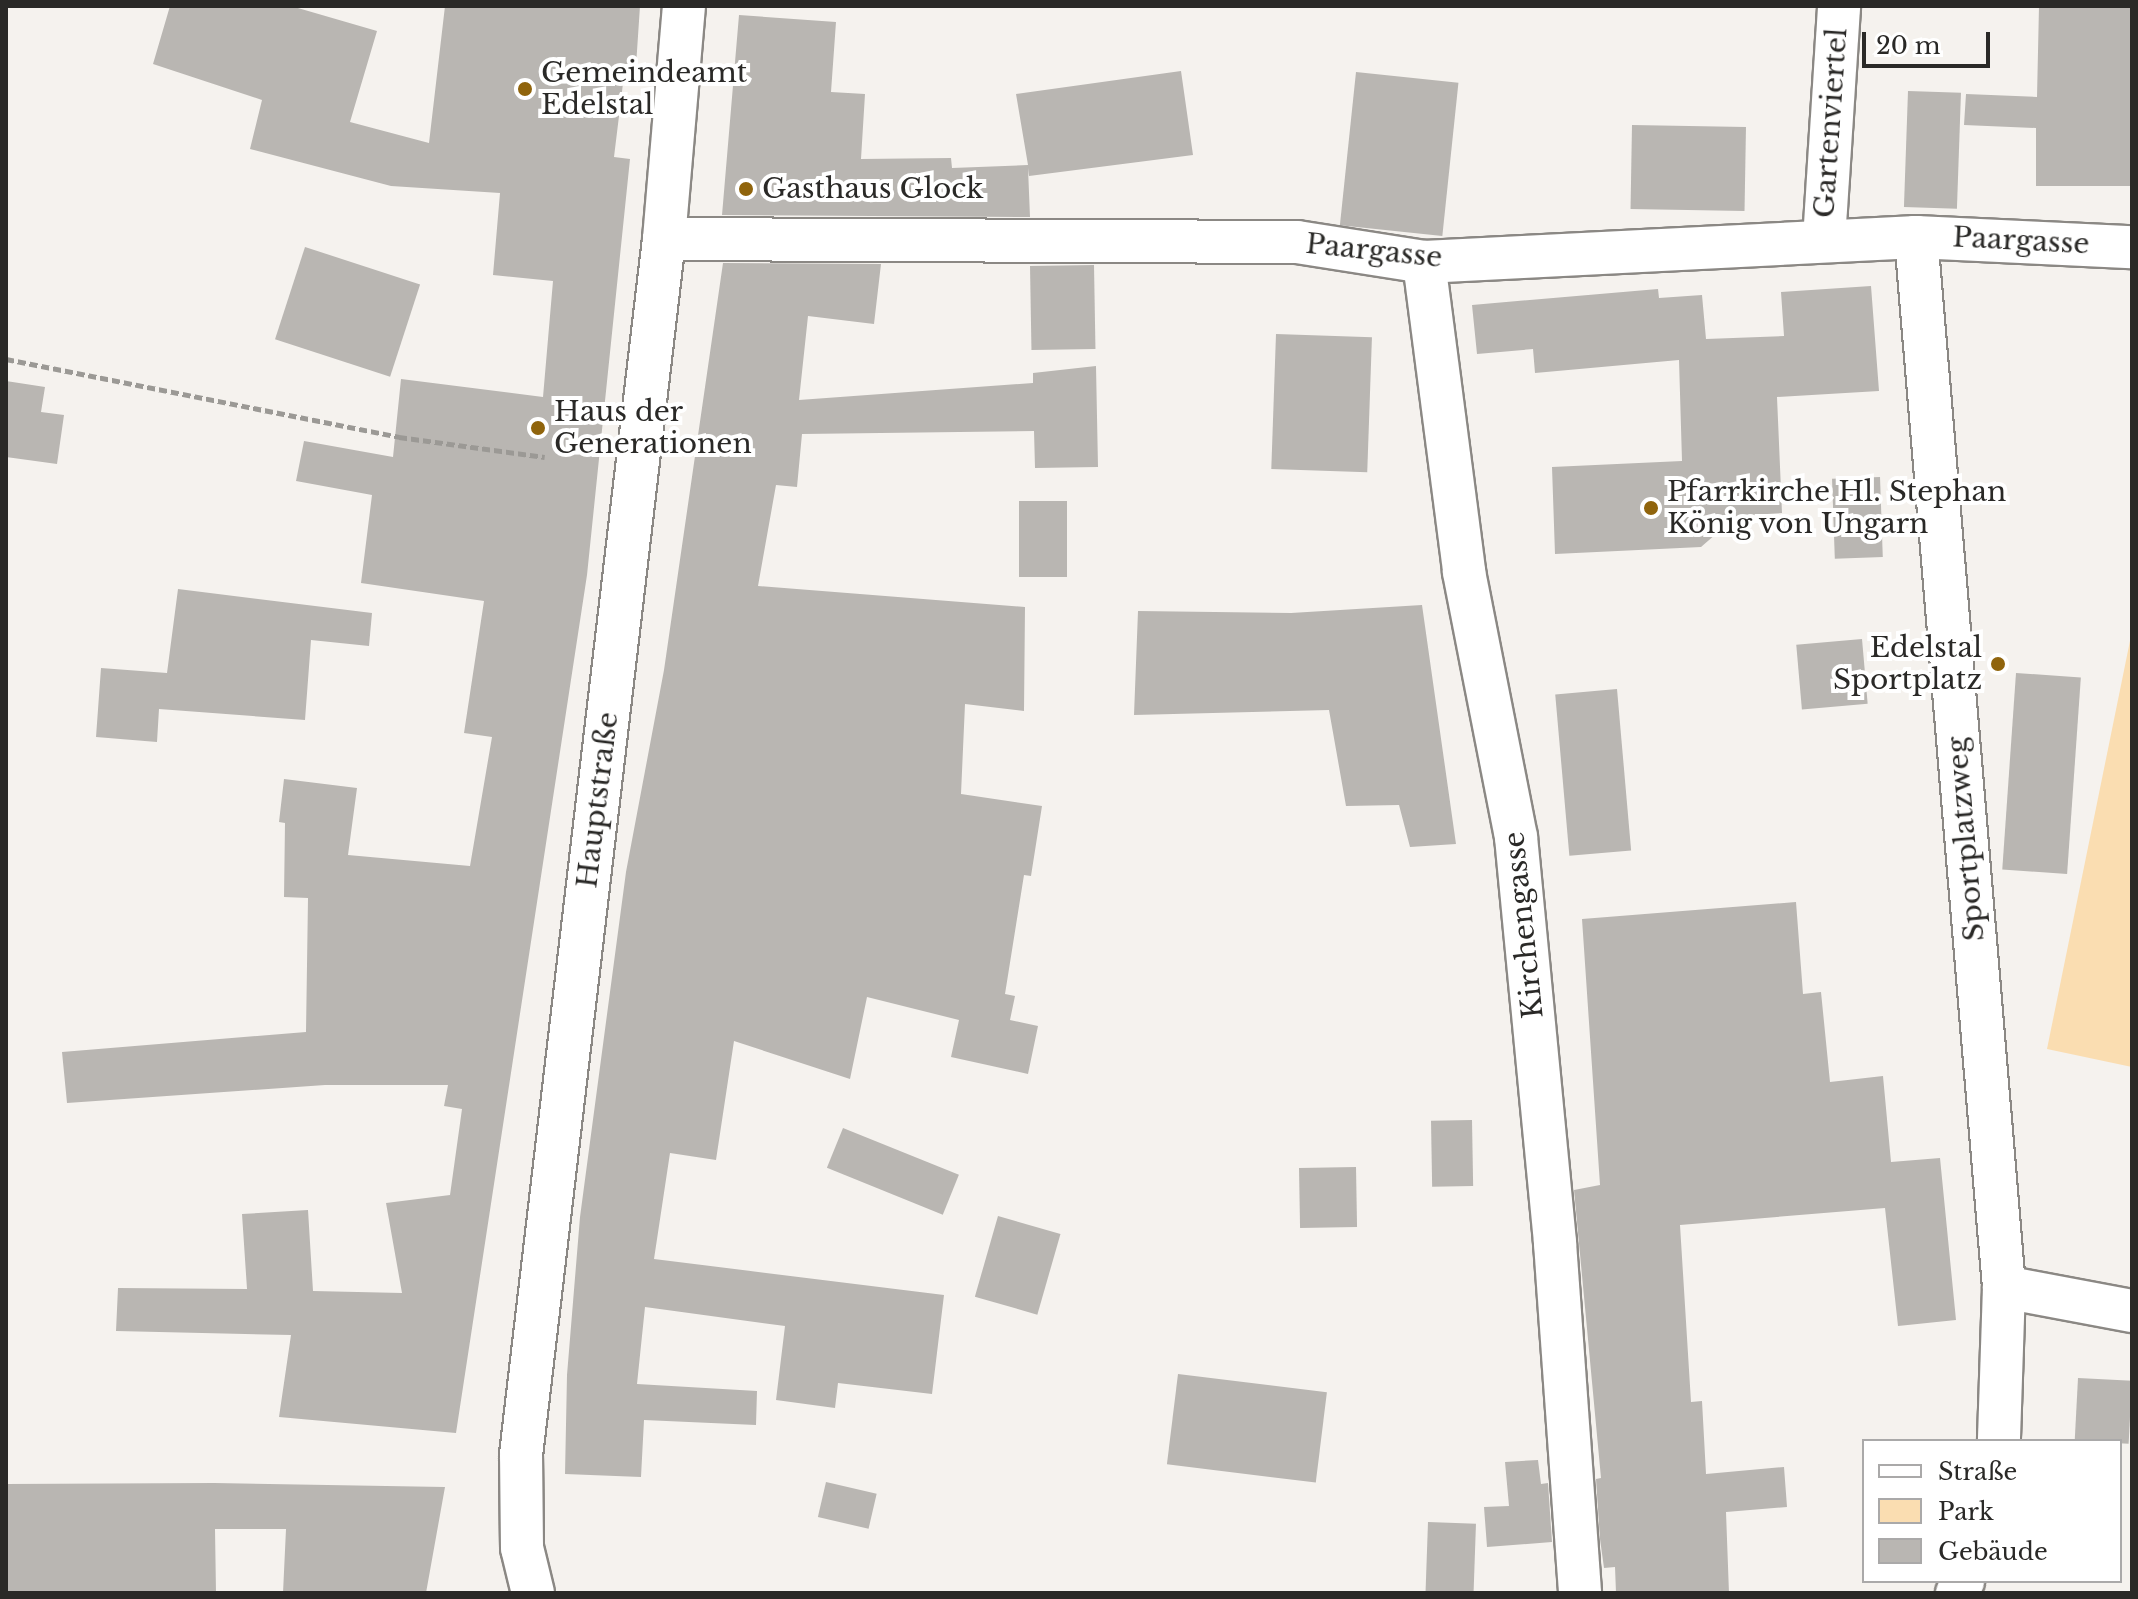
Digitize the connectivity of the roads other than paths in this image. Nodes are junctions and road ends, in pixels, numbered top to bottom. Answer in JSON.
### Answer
{"nodes":[{"id":1,"x":684,"y":6,"type":"edge"},
{"id":2,"x":1839,"y":6,"type":"edge"},
{"id":3,"x":1916,"y":237,"type":"junction"},
{"id":4,"x":664,"y":239,"type":"junction"},
{"id":5,"x":1824,"y":240,"type":"junction"},
{"id":6,"x":2132,"y":247,"type":"edge"},
{"id":7,"x":1424,"y":262,"type":"junction"},
{"id":8,"x":2004,"y":1287,"type":"junction"},
{"id":9,"x":2132,"y":1311,"type":"edge"},
{"id":10,"x":1999,"y":1439,"type":"edge"},
{"id":11,"x":533,"y":1593,"type":"edge"},
{"id":12,"x":1580,"y":1593,"type":"edge"}],
"edges":[{"from":1,"to":4,"type":"street","name":"Hauptstraße"},
{"from":2,"to":5,"type":"street","name":"Gartenviertel"},
{"from":3,"to":5,"type":"street","name":"Paargasse"},
{"from":3,"to":6,"type":"street","name":"Paargasse"},
{"from":3,"to":8,"type":"street","name":"Sportplatzweg"},
{"from":4,"to":7,"type":"street","name":"Paargasse"},
{"from":4,"to":11,"type":"street","name":"Hauptstraße"},
{"from":5,"to":7,"type":"street","name":"Paargasse"},
{"from":7,"to":12,"type":"street","name":"Kirchengasse"},
{"from":8,"to":9,"type":"street"},
{"from":8,"to":10,"type":"street","name":"Sportplatzweg"}]}
